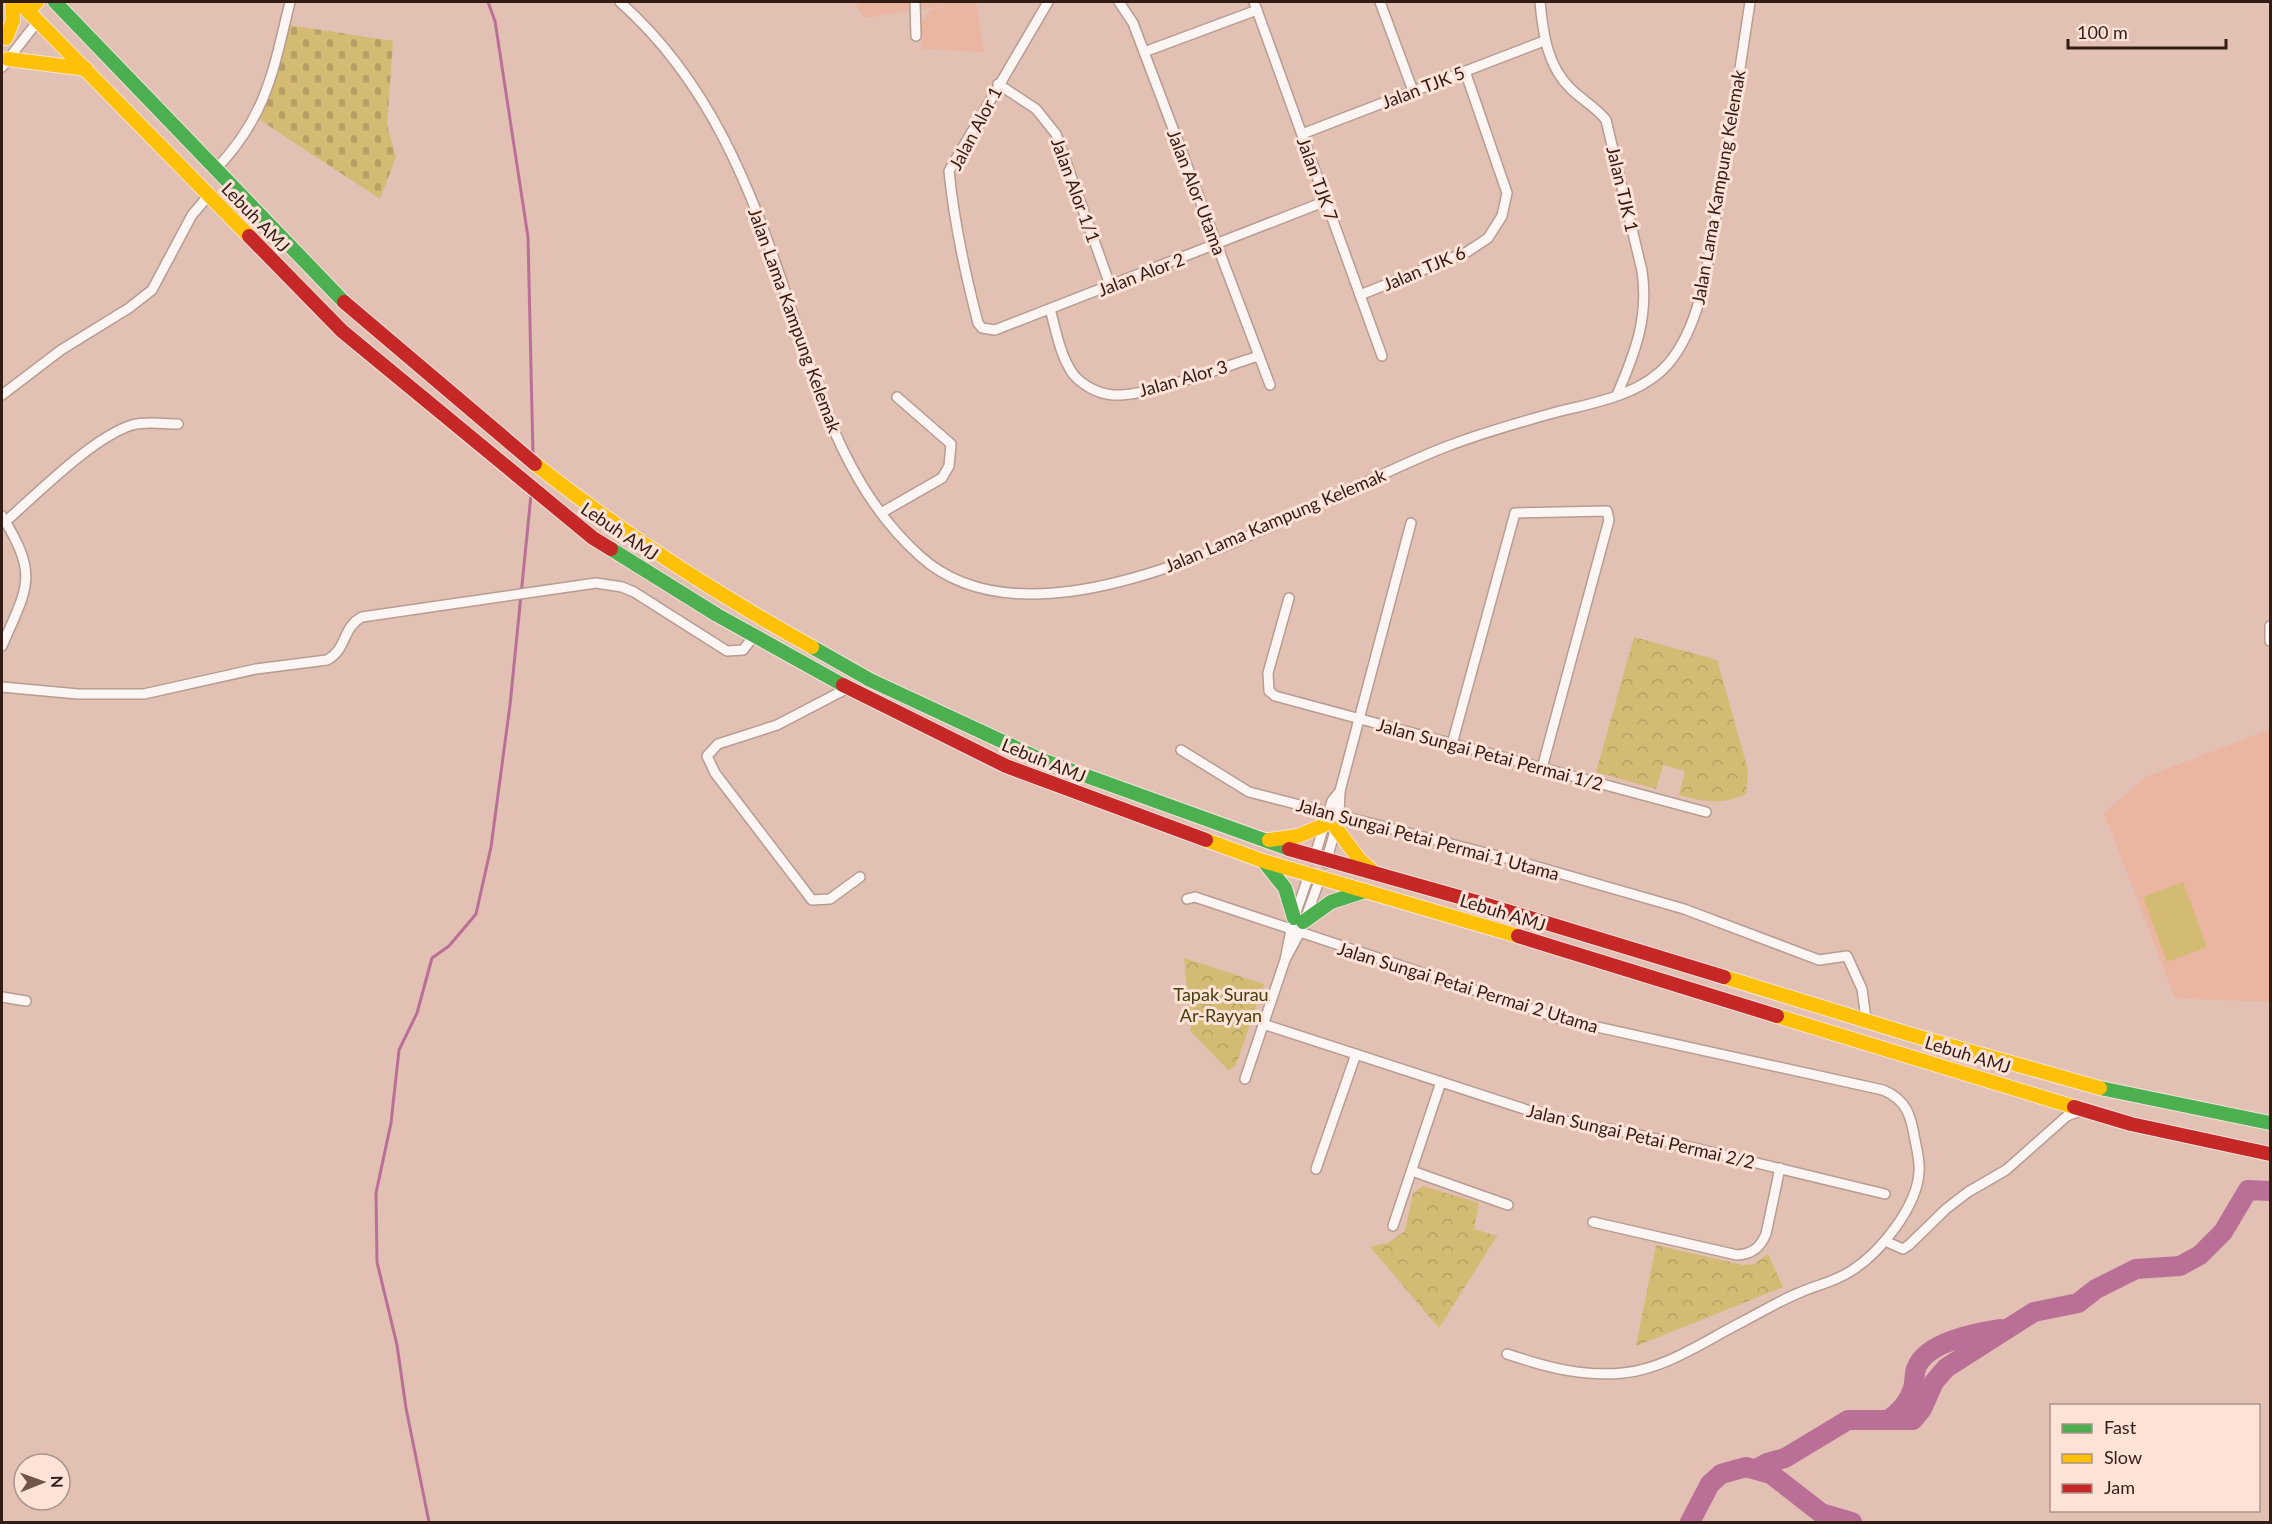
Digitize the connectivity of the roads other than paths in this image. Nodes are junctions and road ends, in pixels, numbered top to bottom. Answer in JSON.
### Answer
{"nodes":[{"id":1,"x":12,"y":2,"type":"edge"},
{"id":2,"x":55,"y":2,"type":"edge"},
{"id":3,"x":78,"y":2,"type":"edge"},
{"id":4,"x":290,"y":2,"type":"edge"},
{"id":5,"x":620,"y":2,"type":"edge"},
{"id":6,"x":918,"y":2,"type":"edge"},
{"id":7,"x":1048,"y":2,"type":"edge"},
{"id":8,"x":1119,"y":2,"type":"edge"},
{"id":9,"x":1380,"y":2,"type":"edge"},
{"id":10,"x":1540,"y":2,"type":"edge"},
{"id":11,"x":1750,"y":2,"type":"edge"},
{"id":12,"x":28,"y":5,"type":"edge"},
{"id":13,"x":1255,"y":6,"type":"edge"},
{"id":14,"x":38,"y":21,"type":"junction"},
{"id":15,"x":916,"y":36,"type":"dead end"},
{"id":16,"x":4,"y":41,"type":"edge"},
{"id":17,"x":1544,"y":41,"type":"junction"},
{"id":18,"x":97,"y":46,"type":"junction"},
{"id":19,"x":1144,"y":52,"type":"junction"},
{"id":20,"x":5,"y":63,"type":"edge"},
{"id":21,"x":86,"y":69,"type":"junction"},
{"id":22,"x":1465,"y":71,"type":"junction"},
{"id":23,"x":998,"y":84,"type":"junction"},
{"id":24,"x":1413,"y":91,"type":"junction"},
{"id":25,"x":1302,"y":134,"type":"junction"},
{"id":26,"x":215,"y":170,"type":"junction"},
{"id":27,"x":209,"y":195,"type":"junction"},
{"id":28,"x":1326,"y":201,"type":"junction"},
{"id":29,"x":1217,"y":244,"type":"junction"},
{"id":30,"x":1110,"y":285,"type":"junction"},
{"id":31,"x":1360,"y":295,"type":"junction"},
{"id":32,"x":1050,"y":309,"type":"junction"},
{"id":33,"x":989,"y":330,"type":"joint"},
{"id":34,"x":1258,"y":356,"type":"junction"},
{"id":35,"x":1382,"y":356,"type":"dead end"},
{"id":36,"x":1270,"y":385,"type":"dead end"},
{"id":37,"x":1617,"y":395,"type":"junction"},
{"id":38,"x":2,"y":396,"type":"edge"},
{"id":39,"x":897,"y":397,"type":"dead end"},
{"id":40,"x":178,"y":424,"type":"dead end"},
{"id":41,"x":881,"y":513,"type":"junction"},
{"id":42,"x":3,"y":519,"type":"edge"},
{"id":43,"x":1411,"y":523,"type":"dead end"},
{"id":44,"x":1289,"y":598,"type":"dead end"},
{"id":45,"x":2271,"y":626,"type":"edge"},
{"id":46,"x":754,"y":636,"type":"junction"},
{"id":47,"x":2271,"y":641,"type":"edge"},
{"id":48,"x":2,"y":646,"type":"edge"},
{"id":49,"x":2,"y":687,"type":"edge"},
{"id":50,"x":848,"y":688,"type":"junction"},
{"id":51,"x":1359,"y":719,"type":"junction"},
{"id":52,"x":1452,"y":744,"type":"junction"},
{"id":53,"x":1180,"y":750,"type":"dead end"},
{"id":54,"x":1542,"y":768,"type":"junction"},
{"id":55,"x":1706,"y":812,"type":"dead end"},
{"id":56,"x":1332,"y":820,"type":"junction"},
{"id":57,"x":1264,"y":841,"type":"junction"},
{"id":58,"x":1321,"y":858,"type":"junction"},
{"id":59,"x":1263,"y":861,"type":"junction"},
{"id":60,"x":1374,"y":873,"type":"junction"},
{"id":61,"x":860,"y":877,"type":"dead end"},
{"id":62,"x":1315,"y":877,"type":"junction"},
{"id":63,"x":1370,"y":891,"type":"junction"},
{"id":64,"x":1187,"y":898,"type":"dead end"},
{"id":65,"x":1297,"y":926,"type":"junction"},
{"id":66,"x":2,"y":997,"type":"edge"},
{"id":67,"x":26,"y":1001,"type":"dead end"},
{"id":68,"x":1866,"y":1019,"type":"junction"},
{"id":69,"x":1263,"y":1024,"type":"junction"},
{"id":70,"x":1356,"y":1054,"type":"junction"},
{"id":71,"x":1245,"y":1079,"type":"dead end"},
{"id":72,"x":1441,"y":1082,"type":"junction"},
{"id":73,"x":2085,"y":1109,"type":"junction"},
{"id":74,"x":2271,"y":1123,"type":"edge"},
{"id":75,"x":2271,"y":1154,"type":"edge"},
{"id":76,"x":1780,"y":1168,"type":"junction"},
{"id":77,"x":1316,"y":1169,"type":"dead end"},
{"id":78,"x":1412,"y":1171,"type":"junction"},
{"id":79,"x":1885,"y":1194,"type":"dead end"},
{"id":80,"x":1508,"y":1205,"type":"dead end"},
{"id":81,"x":1593,"y":1222,"type":"dead end"},
{"id":82,"x":1394,"y":1226,"type":"dead end"},
{"id":83,"x":1885,"y":1241,"type":"junction"},
{"id":84,"x":1507,"y":1354,"type":"dead end"}],
"edges":[{"from":1,"to":16,"type":"main road"},
{"from":2,"to":14,"type":"main road"},
{"from":2,"to":18,"type":"main road","name":"Lebuh AMJ"},
{"from":3,"to":18,"type":"main road"},
{"from":4,"to":26,"type":"street"},
{"from":5,"to":41,"type":"street","name":"Jalan Lama Kampung Kelemak"},
{"from":6,"to":15,"type":"street"},
{"from":7,"to":23,"type":"street","name":"Jalan Alor 1"},
{"from":8,"to":19,"type":"street","name":"Jalan Alor Utama"},
{"from":9,"to":24,"type":"street"},
{"from":10,"to":17,"type":"street","name":"Jalan TJK 1"},
{"from":11,"to":37,"type":"street","name":"Jalan Lama Kampung Kelemak"},
{"from":12,"to":14,"type":"main road","name":"Lebuh AMJ"},
{"from":12,"to":16,"type":"street"},
{"from":13,"to":19,"type":"street"},
{"from":13,"to":25,"type":"street","name":"Jalan TJK 7"},
{"from":14,"to":20,"type":"street"},
{"from":14,"to":21,"type":"main road","name":"Lebuh AMJ"},
{"from":17,"to":22,"type":"street","name":"Jalan TJK 5"},
{"from":17,"to":37,"type":"street","name":"Jalan TJK 1"},
{"from":18,"to":26,"type":"main road","name":"Lebuh AMJ"},
{"from":19,"to":29,"type":"street","name":"Jalan Alor Utama"},
{"from":20,"to":21,"type":"main road"},
{"from":21,"to":27,"type":"main road","name":"Lebuh AMJ"},
{"from":22,"to":24,"type":"street","name":"Jalan TJK 5"},
{"from":22,"to":31,"type":"street","name":"Jalan TJK 6"},
{"from":23,"to":30,"type":"street","name":"Jalan Alor 1/1"},
{"from":23,"to":33,"type":"street","name":"Jalan Alor 1"},
{"from":24,"to":25,"type":"street","name":"Jalan TJK 5"},
{"from":25,"to":28,"type":"street","name":"Jalan TJK 7"},
{"from":26,"to":57,"type":"main road","name":"Lebuh AMJ"},
{"from":27,"to":38,"type":"street"},
{"from":27,"to":46,"type":"main road","name":"Lebuh AMJ"},
{"from":28,"to":29,"type":"street","name":"Jalan Alor 2"},
{"from":28,"to":31,"type":"street","name":"Jalan TJK 7"},
{"from":29,"to":30,"type":"street","name":"Jalan Alor 2"},
{"from":29,"to":34,"type":"street","name":"Jalan Alor Utama"},
{"from":30,"to":32,"type":"street","name":"Jalan Alor 2"},
{"from":31,"to":35,"type":"street","name":"Jalan TJK 7"},
{"from":32,"to":33,"type":"street","name":"Jalan Alor 2"},
{"from":32,"to":34,"type":"street","name":"Jalan Alor 3"},
{"from":34,"to":36,"type":"street","name":"Jalan Alor Utama"},
{"from":37,"to":41,"type":"street","name":"Jalan Lama Kampung Kelemak"},
{"from":39,"to":41,"type":"street"},
{"from":40,"to":42,"type":"street"},
{"from":42,"to":48,"type":"street"},
{"from":43,"to":51,"type":"street"},
{"from":44,"to":51,"type":"street","name":"Jalan Sungai Petai Permai 1/2"},
{"from":45,"to":47,"type":"street"},
{"from":46,"to":49,"type":"street"},
{"from":46,"to":50,"type":"main road","name":"Lebuh AMJ"},
{"from":50,"to":59,"type":"main road","name":"Lebuh AMJ"},
{"from":50,"to":61,"type":"street"},
{"from":51,"to":52,"type":"street","name":"Jalan Sungai Petai Permai 1/2"},
{"from":51,"to":56,"type":"street"},
{"from":52,"to":54,"type":"street","name":"Jalan Sungai Petai Permai 1/2"},
{"from":52,"to":54,"type":"street"},
{"from":53,"to":56,"type":"street","name":"Jalan Sungai Petai Permai 1 Utama"},
{"from":54,"to":55,"type":"street","name":"Jalan Sungai Petai Permai 1/2"},
{"from":56,"to":57,"type":"main road"},
{"from":56,"to":58,"type":"street"},
{"from":56,"to":60,"type":"main road"},
{"from":56,"to":68,"type":"street","name":"Jalan Sungai Petai Permai 1 Utama"},
{"from":57,"to":58,"type":"main road","name":"Lebuh AMJ"},
{"from":58,"to":60,"type":"main road","name":"Lebuh AMJ"},
{"from":58,"to":62,"type":"street"},
{"from":59,"to":62,"type":"main road","name":"Lebuh AMJ"},
{"from":59,"to":65,"type":"main road"},
{"from":60,"to":68,"type":"main road","name":"Lebuh AMJ"},
{"from":62,"to":63,"type":"main road","name":"Lebuh AMJ"},
{"from":62,"to":65,"type":"street"},
{"from":63,"to":65,"type":"main road"},
{"from":63,"to":73,"type":"main road","name":"Lebuh AMJ"},
{"from":64,"to":65,"type":"street","name":"Jalan Sungai Petai Permai 2 Utama"},
{"from":65,"to":69,"type":"street"},
{"from":65,"to":83,"type":"street","name":"Jalan Sungai Petai Permai 2 Utama"},
{"from":66,"to":67,"type":"street"},
{"from":68,"to":74,"type":"main road","name":"Lebuh AMJ"},
{"from":69,"to":70,"type":"street","name":"Jalan Sungai Petai Permai 2/2"},
{"from":69,"to":71,"type":"street"},
{"from":70,"to":72,"type":"street","name":"Jalan Sungai Petai Permai 2/2"},
{"from":70,"to":77,"type":"street"},
{"from":72,"to":76,"type":"street","name":"Jalan Sungai Petai Permai 2/2"},
{"from":72,"to":78,"type":"street"},
{"from":73,"to":75,"type":"main road","name":"Lebuh AMJ"},
{"from":73,"to":83,"type":"street"},
{"from":76,"to":79,"type":"street","name":"Jalan Sungai Petai Permai 2/2"},
{"from":76,"to":81,"type":"street"},
{"from":78,"to":80,"type":"street"},
{"from":78,"to":82,"type":"street"},
{"from":83,"to":84,"type":"street"}]}
